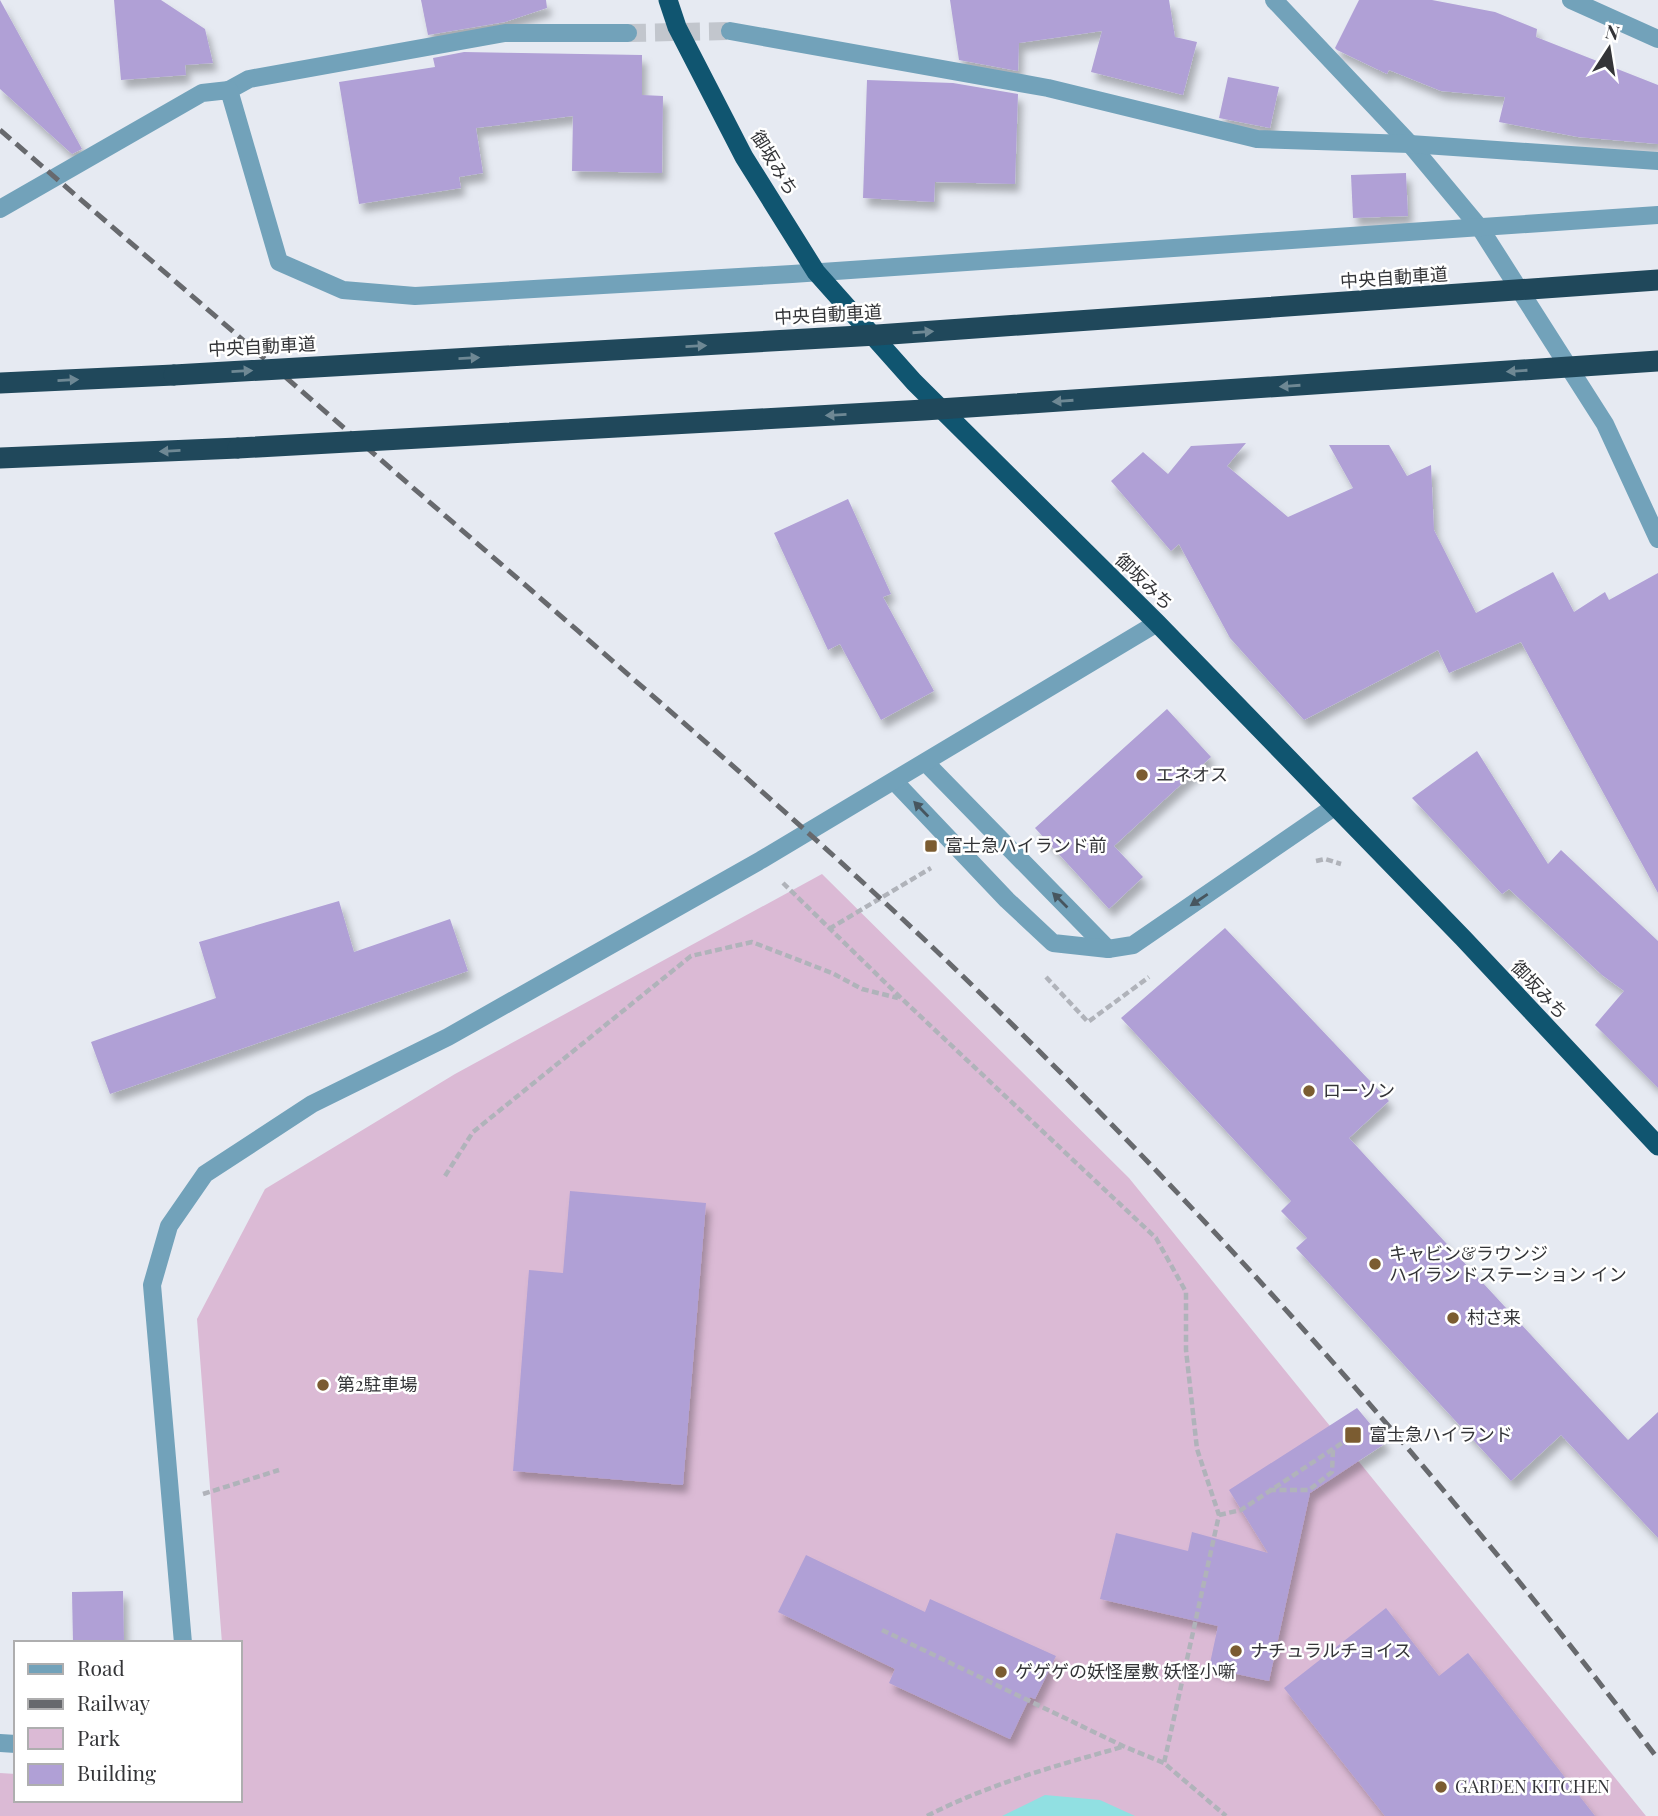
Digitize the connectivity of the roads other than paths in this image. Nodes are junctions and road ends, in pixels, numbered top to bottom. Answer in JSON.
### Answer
{"nodes":[{"id":1,"x":668,"y":0,"type":"edge"},
{"id":2,"x":1274,"y":0,"type":"edge"},
{"id":3,"x":1571,"y":0,"type":"edge"},
{"id":4,"x":730,"y":32,"type":"tunnel mouth"},
{"id":5,"x":628,"y":33,"type":"tunnel mouth"},
{"id":6,"x":1658,"y":39,"type":"edge"},
{"id":7,"x":229,"y":90,"type":"junction"},
{"id":8,"x":1410,"y":144,"type":"junction"},
{"id":9,"x":1658,"y":161,"type":"edge"},
{"id":10,"x":0,"y":209,"type":"edge"},
{"id":11,"x":1658,"y":215,"type":"edge"},
{"id":12,"x":1480,"y":228,"type":"junction"},
{"id":13,"x":816,"y":272,"type":"junction"},
{"id":14,"x":1658,"y":280,"type":"edge"},
{"id":15,"x":1658,"y":361,"type":"edge"},
{"id":16,"x":0,"y":383,"type":"edge"},
{"id":17,"x":0,"y":458,"type":"edge"},
{"id":18,"x":1658,"y":540,"type":"edge"},
{"id":19,"x":1157,"y":624,"type":"junction"},
{"id":20,"x":926,"y":763,"type":"junction"},
{"id":21,"x":895,"y":782,"type":"junction"},
{"id":22,"x":1334,"y":807,"type":"junction"},
{"id":23,"x":1108,"y":949,"type":"junction"},
{"id":24,"x":1658,"y":1146,"type":"edge"},
{"id":25,"x":183,"y":1641,"type":"edge"}],
"edges":[{"from":1,"to":13,"type":"highway","name":"御坂みち"},
{"from":2,"to":8,"type":"street"},
{"from":3,"to":6,"type":"street"},
{"from":4,"to":8,"type":"street"},
{"from":5,"to":7,"type":"street"},
{"from":7,"to":10,"type":"street"},
{"from":7,"to":13,"type":"street"},
{"from":8,"to":9,"type":"street"},
{"from":8,"to":12,"type":"street"},
{"from":11,"to":12,"type":"street"},
{"from":12,"to":13,"type":"street"},
{"from":12,"to":18,"type":"street"},
{"from":13,"to":19,"type":"highway","name":"御坂みち"},
{"from":16,"to":14,"type":"highway","name":"中央自動車道","one_way":true,"bridge":true},
{"from":15,"to":17,"type":"highway","one_way":true,"bridge":true},
{"from":19,"to":20,"type":"street"},
{"from":19,"to":22,"type":"highway","name":"御坂みち"},
{"from":20,"to":21,"type":"street"},
{"from":23,"to":20,"type":"street","one_way":true},
{"from":23,"to":21,"type":"street","one_way":true},
{"from":21,"to":25,"type":"street"},
{"from":22,"to":23,"type":"street","one_way":true},
{"from":22,"to":24,"type":"highway","name":"御坂みち"}]}
